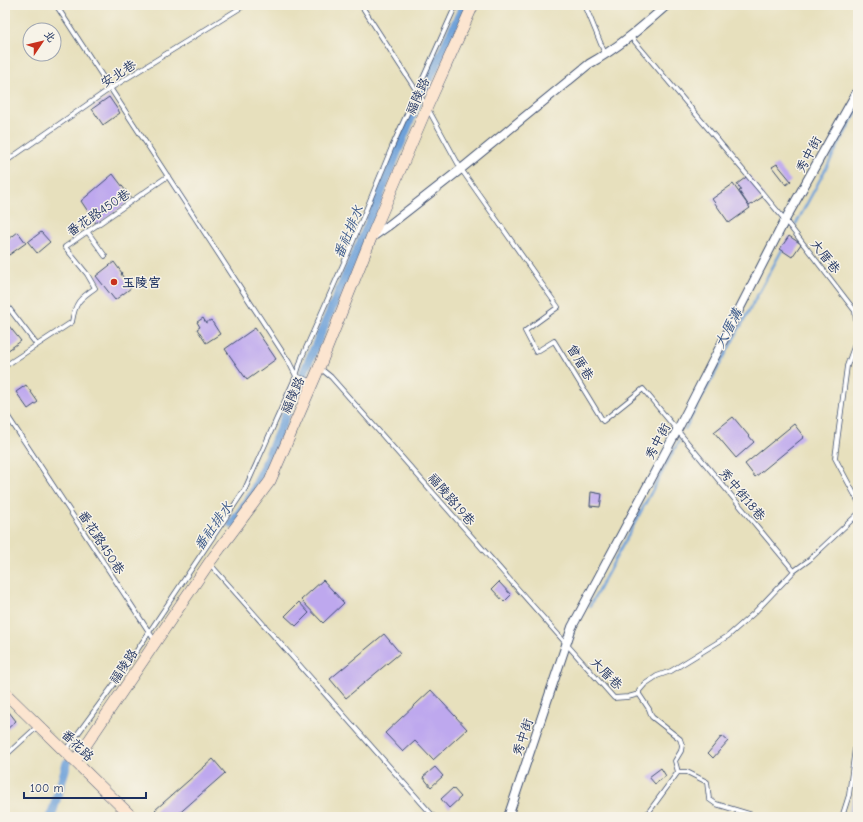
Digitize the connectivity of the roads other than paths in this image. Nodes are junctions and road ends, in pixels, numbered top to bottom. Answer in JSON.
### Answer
{"nodes":[{"id":1,"x":56,"y":5,"type":"edge"},
{"id":2,"x":245,"y":5,"type":"edge"},
{"id":3,"x":361,"y":5,"type":"edge"},
{"id":4,"x":456,"y":5,"type":"edge"},
{"id":5,"x":472,"y":5,"type":"edge"},
{"id":6,"x":588,"y":5,"type":"edge"},
{"id":7,"x":667,"y":5,"type":"edge"},
{"id":8,"x":632,"y":36,"type":"junction"},
{"id":9,"x":605,"y":55,"type":"junction"},
{"id":10,"x":111,"y":88,"type":"junction"},
{"id":11,"x":858,"y":90,"type":"edge"},
{"id":12,"x":418,"y":92,"type":"junction"},
{"id":13,"x":427,"y":107,"type":"junction"},
{"id":14,"x":5,"y":162,"type":"edge"},
{"id":15,"x":461,"y":169,"type":"junction"},
{"id":16,"x":168,"y":176,"type":"junction"},
{"id":17,"x":785,"y":220,"type":"junction"},
{"id":18,"x":87,"y":231,"type":"junction"},
{"id":19,"x":371,"y":238,"type":"junction"},
{"id":20,"x":105,"y":256,"type":"dead end"},
{"id":21,"x":5,"y":303,"type":"edge"},
{"id":22,"x":858,"y":327,"type":"edge"},
{"id":23,"x":858,"y":336,"type":"edge"},
{"id":24,"x":37,"y":345,"type":"junction"},
{"id":25,"x":5,"y":366,"type":"edge"},
{"id":26,"x":320,"y":368,"type":"junction"},
{"id":27,"x":296,"y":376,"type":"junction"},
{"id":28,"x":313,"y":382,"type":"junction"},
{"id":29,"x":5,"y":412,"type":"edge"},
{"id":30,"x":677,"y":429,"type":"junction"},
{"id":31,"x":858,"y":501,"type":"edge"},
{"id":32,"x":858,"y":514,"type":"edge"},
{"id":33,"x":209,"y":564,"type":"junction"},
{"id":34,"x":794,"y":571,"type":"junction"},
{"id":35,"x":149,"y":632,"type":"junction"},
{"id":36,"x":156,"y":642,"type":"junction"},
{"id":37,"x":566,"y":644,"type":"junction"},
{"id":38,"x":5,"y":692,"type":"edge"},
{"id":39,"x":639,"y":694,"type":"junction"},
{"id":40,"x":38,"y":725,"type":"junction"},
{"id":41,"x":858,"y":743,"type":"edge"},
{"id":42,"x":65,"y":752,"type":"junction"},
{"id":43,"x":5,"y":756,"type":"edge"},
{"id":44,"x":75,"y":761,"type":"junction"},
{"id":45,"x":678,"y":772,"type":"junction"},
{"id":46,"x":132,"y":817,"type":"edge"},
{"id":47,"x":434,"y":817,"type":"edge"},
{"id":48,"x":508,"y":817,"type":"edge"},
{"id":49,"x":644,"y":817,"type":"edge"},
{"id":50,"x":759,"y":817,"type":"edge"},
{"id":51,"x":842,"y":817,"type":"edge"}],
"edges":[{"from":1,"to":10,"type":"lane"},
{"from":2,"to":10,"type":"lane","name":"安北巷"},
{"from":3,"to":12,"type":"lane"},
{"from":4,"to":12,"type":"lane"},
{"from":5,"to":13,"type":"street","name":"福陵路"},
{"from":6,"to":9,"type":"lane"},
{"from":7,"to":8,"type":"street"},
{"from":8,"to":9,"type":"street"},
{"from":8,"to":17,"type":"lane","name":"大厝巷"},
{"from":9,"to":15,"type":"street"},
{"from":10,"to":14,"type":"lane","name":"安北巷"},
{"from":10,"to":16,"type":"lane"},
{"from":11,"to":17,"type":"street","name":"秀中街"},
{"from":12,"to":13,"type":"lane"},
{"from":12,"to":27,"type":"lane"},
{"from":13,"to":15,"type":"lane","name":"曾厝巷"},
{"from":13,"to":19,"type":"street","name":"福陵路"},
{"from":15,"to":19,"type":"street"},
{"from":15,"to":30,"type":"lane","name":"曾厝巷"},
{"from":16,"to":18,"type":"lane","name":"番花路450巷"},
{"from":16,"to":27,"type":"lane"},
{"from":17,"to":22,"type":"lane","name":"大厝巷"},
{"from":17,"to":30,"type":"street","name":"秀中街"},
{"from":18,"to":20,"type":"lane"},
{"from":18,"to":24,"type":"lane","name":"番花路450巷"},
{"from":19,"to":26,"type":"street","name":"福陵路"},
{"from":21,"to":24,"type":"lane"},
{"from":23,"to":31,"type":"lane"},
{"from":24,"to":25,"type":"lane","name":"番花路450巷"},
{"from":26,"to":28,"type":"street","name":"福陵路"},
{"from":26,"to":37,"type":"lane","name":"福陵路19巷"},
{"from":27,"to":28,"type":"lane"},
{"from":27,"to":35,"type":"lane"},
{"from":28,"to":33,"type":"street","name":"福陵路"},
{"from":29,"to":35,"type":"lane","name":"番花路450巷"},
{"from":30,"to":34,"type":"lane","name":"秀中街18巷"},
{"from":30,"to":37,"type":"street","name":"秀中街"},
{"from":32,"to":34,"type":"lane"},
{"from":33,"to":36,"type":"street","name":"福陵路"},
{"from":33,"to":47,"type":"lane"},
{"from":34,"to":39,"type":"lane"},
{"from":35,"to":36,"type":"lane","name":"番花路450巷"},
{"from":35,"to":42,"type":"lane"},
{"from":36,"to":44,"type":"street","name":"福陵路"},
{"from":37,"to":39,"type":"lane","name":"大厝巷"},
{"from":37,"to":48,"type":"street","name":"秀中街"},
{"from":38,"to":40,"type":"street","name":"番花路"},
{"from":39,"to":45,"type":"lane","name":"大厝巷"},
{"from":40,"to":42,"type":"street","name":"番花路"},
{"from":40,"to":43,"type":"lane"},
{"from":41,"to":51,"type":"lane"},
{"from":42,"to":44,"type":"street","name":"番花路"},
{"from":44,"to":46,"type":"street","name":"番花路"},
{"from":45,"to":49,"type":"lane"},
{"from":45,"to":50,"type":"lane"}]}
